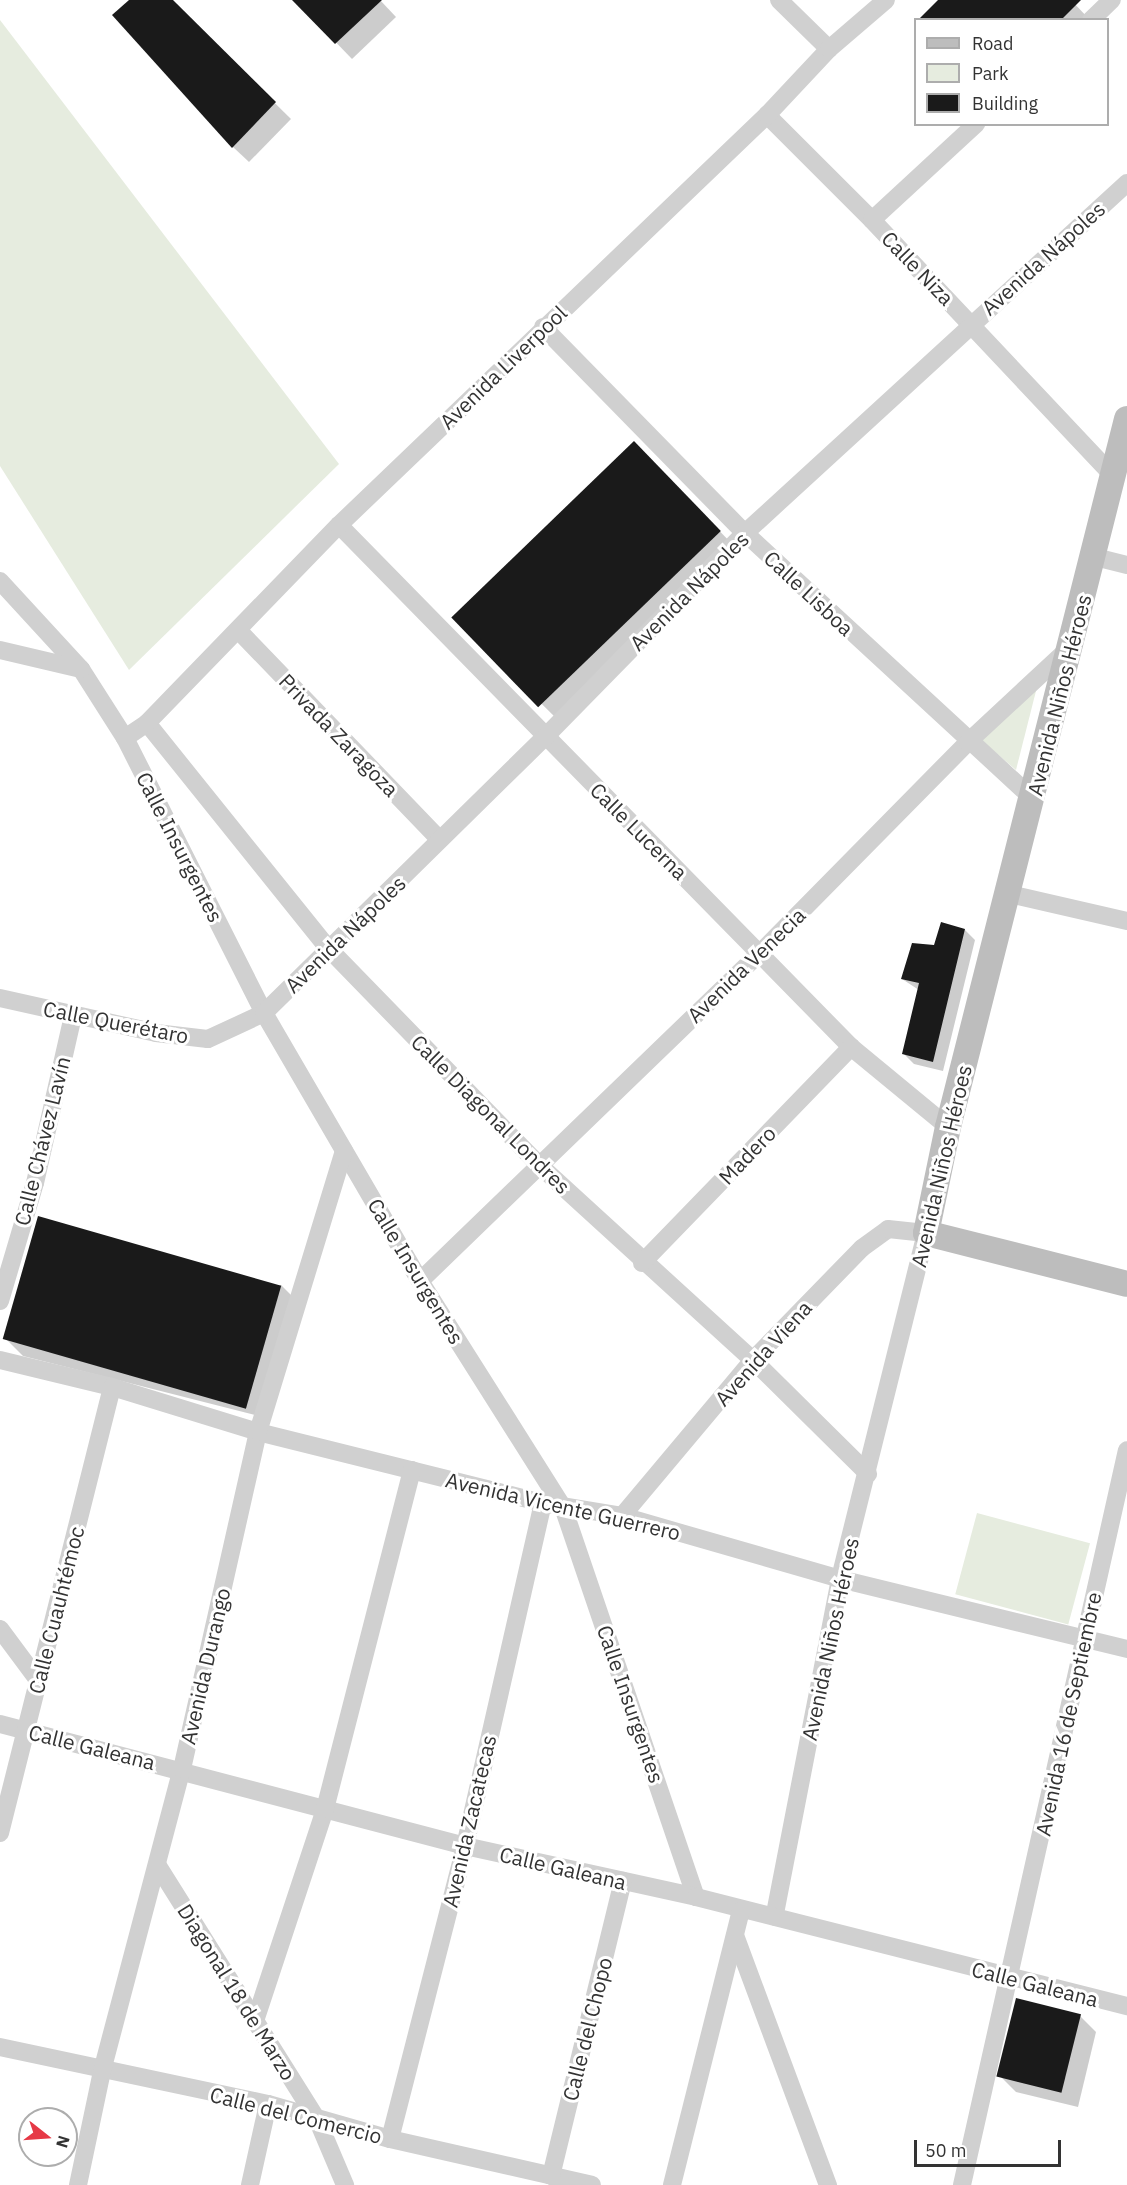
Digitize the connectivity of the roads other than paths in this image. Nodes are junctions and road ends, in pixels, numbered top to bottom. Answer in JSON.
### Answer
{"nodes":[{"id":1,"x":779,"y":0,"type":"edge"},
{"id":2,"x":886,"y":0,"type":"edge"},
{"id":3,"x":1112,"y":0,"type":"edge"},
{"id":4,"x":1093,"y":18,"type":"edge"},
{"id":5,"x":829,"y":49,"type":"junction"},
{"id":6,"x":767,"y":115,"type":"junction"},
{"id":7,"x":974,"y":126,"type":"edge"},
{"id":8,"x":1127,"y":183,"type":"edge"},
{"id":9,"x":872,"y":220,"type":"junction"},
{"id":10,"x":971,"y":324,"type":"junction"},
{"id":11,"x":543,"y":327,"type":"junction"},
{"id":12,"x":1127,"y":419,"type":"edge"},
{"id":13,"x":1115,"y":478,"type":"junction"},
{"id":14,"x":339,"y":525,"type":"junction"},
{"id":15,"x":745,"y":533,"type":"junction"},
{"id":16,"x":1095,"y":557,"type":"junction"},
{"id":17,"x":1127,"y":565,"type":"edge"},
{"id":18,"x":0,"y":581,"type":"edge"},
{"id":19,"x":238,"y":630,"type":"junction"},
{"id":20,"x":1070,"y":648,"type":"junction"},
{"id":21,"x":0,"y":650,"type":"edge"},
{"id":22,"x":81,"y":669,"type":"junction"},
{"id":23,"x":147,"y":723,"type":"junction"},
{"id":24,"x":546,"y":736,"type":"junction"},
{"id":25,"x":124,"y":738,"type":"junction"},
{"id":26,"x":968,"y":742,"type":"junction"},
{"id":27,"x":1032,"y":798,"type":"junction"},
{"id":28,"x":440,"y":840,"type":"junction"},
{"id":29,"x":1009,"y":894,"type":"junction"},
{"id":30,"x":1127,"y":921,"type":"edge"},
{"id":31,"x":329,"y":949,"type":"junction"},
{"id":32,"x":760,"y":953,"type":"junction"},
{"id":33,"x":0,"y":998,"type":"edge"},
{"id":34,"x":264,"y":1013,"type":"junction"},
{"id":35,"x":72,"y":1016,"type":"junction"},
{"id":36,"x":851,"y":1047,"type":"junction"},
{"id":37,"x":948,"y":1127,"type":"junction"},
{"id":38,"x":344,"y":1151,"type":"junction"},
{"id":39,"x":538,"y":1164,"type":"junction"},
{"id":40,"x":926,"y":1233,"type":"junction"},
{"id":41,"x":642,"y":1263,"type":"junction"},
{"id":42,"x":420,"y":1281,"type":"junction"},
{"id":43,"x":1127,"y":1284,"type":"edge"},
{"id":44,"x":0,"y":1301,"type":"edge"},
{"id":45,"x":0,"y":1360,"type":"edge"},
{"id":46,"x":753,"y":1360,"type":"junction"},
{"id":47,"x":112,"y":1387,"type":"junction"},
{"id":48,"x":258,"y":1432,"type":"junction"},
{"id":49,"x":1127,"y":1450,"type":"edge"},
{"id":50,"x":412,"y":1470,"type":"junction"},
{"id":51,"x":868,"y":1474,"type":"junction"},
{"id":52,"x":543,"y":1503,"type":"junction"},
{"id":53,"x":563,"y":1507,"type":"junction"},
{"id":54,"x":622,"y":1516,"type":"junction"},
{"id":55,"x":840,"y":1579,"type":"junction"},
{"id":56,"x":0,"y":1629,"type":"edge"},
{"id":57,"x":1084,"y":1639,"type":"junction"},
{"id":58,"x":1127,"y":1649,"type":"edge"},
{"id":59,"x":38,"y":1680,"type":"junction"},
{"id":60,"x":0,"y":1724,"type":"edge"},
{"id":61,"x":26,"y":1730,"type":"junction"},
{"id":62,"x":182,"y":1769,"type":"junction"},
{"id":63,"x":325,"y":1809,"type":"junction"},
{"id":64,"x":0,"y":1833,"type":"edge"},
{"id":65,"x":465,"y":1846,"type":"junction"},
{"id":66,"x":158,"y":1866,"type":"junction"},
{"id":67,"x":623,"y":1881,"type":"junction"},
{"id":68,"x":696,"y":1898,"type":"junction"},
{"id":69,"x":741,"y":1911,"type":"junction"},
{"id":70,"x":774,"y":1917,"type":"junction"},
{"id":71,"x":736,"y":1938,"type":"junction"},
{"id":72,"x":1010,"y":1979,"type":"junction"},
{"id":73,"x":1127,"y":2006,"type":"edge"},
{"id":74,"x":255,"y":2020,"type":"junction"},
{"id":75,"x":0,"y":2047,"type":"edge"},
{"id":76,"x":102,"y":2071,"type":"junction"},
{"id":77,"x":268,"y":2104,"type":"junction"},
{"id":78,"x":317,"y":2119,"type":"junction"},
{"id":79,"x":390,"y":2139,"type":"junction"},
{"id":80,"x":551,"y":2176,"type":"junction"},
{"id":81,"x":78,"y":2185,"type":"edge"},
{"id":82,"x":250,"y":2185,"type":"edge"},
{"id":83,"x":345,"y":2185,"type":"edge"},
{"id":84,"x":592,"y":2185,"type":"edge"},
{"id":85,"x":672,"y":2185,"type":"edge"},
{"id":86,"x":828,"y":2185,"type":"edge"},
{"id":87,"x":962,"y":2185,"type":"edge"}],
"edges":[{"from":1,"to":5,"type":"street"},
{"from":2,"to":5,"type":"street","name":"Avenida Liverpool"},
{"from":3,"to":4,"type":"street"},
{"from":5,"to":6,"type":"street","name":"Avenida Liverpool"},
{"from":6,"to":9,"type":"street","name":"Calle Niza"},
{"from":6,"to":11,"type":"street","name":"Avenida Liverpool"},
{"from":7,"to":9,"type":"street"},
{"from":8,"to":10,"type":"street","name":"Avenida Nápoles"},
{"from":9,"to":10,"type":"street","name":"Calle Niza"},
{"from":10,"to":13,"type":"street","name":"Calle Niza"},
{"from":10,"to":15,"type":"street","name":"Avenida Nápoles"},
{"from":11,"to":14,"type":"street","name":"Avenida Liverpool"},
{"from":11,"to":15,"type":"street","name":"Calle Lisboa"},
{"from":12,"to":13,"type":"street","name":"Avenida Niños Héroes"},
{"from":13,"to":16,"type":"street","name":"Avenida Niños Héroes"},
{"from":14,"to":19,"type":"street","name":"Avenida Liverpool"},
{"from":14,"to":24,"type":"street","name":"Calle Lucerna"},
{"from":15,"to":24,"type":"street","name":"Avenida Nápoles"},
{"from":15,"to":26,"type":"street","name":"Calle Lisboa"},
{"from":16,"to":17,"type":"street"},
{"from":16,"to":20,"type":"street","name":"Avenida Niños Héroes"},
{"from":18,"to":22,"type":"street"},
{"from":19,"to":23,"type":"street","name":"Avenida Liverpool"},
{"from":19,"to":28,"type":"street","name":"Privada Zaragoza"},
{"from":20,"to":26,"type":"street","name":"Avenida Venecia"},
{"from":20,"to":27,"type":"street","name":"Avenida Niños Héroes"},
{"from":21,"to":22,"type":"street"},
{"from":22,"to":25,"type":"street","name":"Calle Insurgentes"},
{"from":23,"to":25,"type":"street","name":"Avenida Liverpool"},
{"from":23,"to":31,"type":"street","name":"Calle Diagonal Londres"},
{"from":24,"to":28,"type":"street","name":"Avenida Nápoles"},
{"from":24,"to":32,"type":"street","name":"Calle Lucerna"},
{"from":25,"to":34,"type":"street","name":"Calle Insurgentes"},
{"from":26,"to":27,"type":"street","name":"Calle Lisboa"},
{"from":26,"to":32,"type":"street","name":"Avenida Venecia"},
{"from":27,"to":29,"type":"street","name":"Avenida Niños Héroes"},
{"from":28,"to":31,"type":"street","name":"Avenida Nápoles"},
{"from":29,"to":30,"type":"street"},
{"from":29,"to":37,"type":"street","name":"Avenida Niños Héroes"},
{"from":31,"to":34,"type":"street","name":"Avenida Nápoles"},
{"from":31,"to":39,"type":"street","name":"Calle Diagonal Londres"},
{"from":32,"to":36,"type":"street","name":"Calle Lucerna"},
{"from":32,"to":39,"type":"street","name":"Avenida Venecia"},
{"from":33,"to":35,"type":"street","name":"Calle Querétaro"},
{"from":34,"to":35,"type":"street","name":"Calle Querétaro"},
{"from":34,"to":38,"type":"street","name":"Calle Insurgentes"},
{"from":35,"to":44,"type":"street","name":"Calle Chávez Lavín"},
{"from":36,"to":37,"type":"street","name":"Calle Lucerna"},
{"from":36,"to":41,"type":"street","name":"Madero"},
{"from":37,"to":40,"type":"street","name":"Avenida Niños Héroes"},
{"from":38,"to":42,"type":"street","name":"Calle Insurgentes"},
{"from":38,"to":48,"type":"street","name":"Avenida Durango"},
{"from":39,"to":41,"type":"street","name":"Calle Diagonal Londres"},
{"from":39,"to":42,"type":"street","name":"Avenida Venecia"},
{"from":40,"to":43,"type":"street"},
{"from":40,"to":46,"type":"street","name":"Avenida Viena"},
{"from":40,"to":51,"type":"street","name":"Avenida Niños Héroes"},
{"from":41,"to":46,"type":"street","name":"Calle Diagonal Londres"},
{"from":42,"to":53,"type":"street","name":"Calle Insurgentes"},
{"from":45,"to":47,"type":"street","name":"Avenida Vicente Guerrero"},
{"from":46,"to":51,"type":"street","name":"Calle Diagonal Londres"},
{"from":46,"to":54,"type":"street","name":"Avenida Viena"},
{"from":47,"to":48,"type":"street","name":"Avenida Vicente Guerrero"},
{"from":47,"to":59,"type":"street","name":"Calle Cuauhtémoc"},
{"from":48,"to":50,"type":"street","name":"Avenida Vicente Guerrero"},
{"from":48,"to":62,"type":"street","name":"Avenida Durango"},
{"from":49,"to":57,"type":"street","name":"Avenida 16 de Septiembre"},
{"from":50,"to":52,"type":"street","name":"Avenida Vicente Guerrero"},
{"from":50,"to":63,"type":"street"},
{"from":51,"to":55,"type":"street","name":"Avenida Niños Héroes"},
{"from":52,"to":53,"type":"street","name":"Avenida Vicente Guerrero"},
{"from":52,"to":65,"type":"street","name":"Avenida Zacatecas"},
{"from":53,"to":54,"type":"street","name":"Avenida Vicente Guerrero"},
{"from":53,"to":68,"type":"street","name":"Calle Insurgentes"},
{"from":54,"to":55,"type":"street","name":"Avenida Vicente Guerrero"},
{"from":55,"to":57,"type":"street","name":"Avenida Vicente Guerrero"},
{"from":55,"to":70,"type":"street","name":"Avenida Niños Héroes"},
{"from":56,"to":59,"type":"street"},
{"from":57,"to":58,"type":"street","name":"Avenida Vicente Guerrero"},
{"from":57,"to":72,"type":"street","name":"Avenida 16 de Septiembre"},
{"from":59,"to":61,"type":"street","name":"Calle Cuauhtémoc"},
{"from":60,"to":61,"type":"street","name":"Calle Galeana"},
{"from":61,"to":62,"type":"street","name":"Calle Galeana"},
{"from":61,"to":64,"type":"street","name":"Calle Cuauhtémoc"},
{"from":62,"to":63,"type":"street","name":"Calle Galeana"},
{"from":62,"to":66,"type":"street","name":"Avenida Durango"},
{"from":63,"to":65,"type":"street","name":"Calle Galeana"},
{"from":63,"to":74,"type":"street"},
{"from":65,"to":67,"type":"street","name":"Calle Galeana"},
{"from":65,"to":79,"type":"street","name":"Avenida Zacatecas"},
{"from":66,"to":74,"type":"street","name":"Diagonal 18 de Marzo"},
{"from":66,"to":76,"type":"street","name":"Avenida Durango"},
{"from":67,"to":68,"type":"street","name":"Calle Galeana"},
{"from":67,"to":80,"type":"street","name":"Calle del Chopo"},
{"from":68,"to":69,"type":"street","name":"Calle Galeana"},
{"from":69,"to":70,"type":"street","name":"Calle Galeana"},
{"from":69,"to":71,"type":"street"},
{"from":70,"to":72,"type":"street","name":"Calle Galeana"},
{"from":71,"to":85,"type":"street"},
{"from":71,"to":86,"type":"street"},
{"from":72,"to":73,"type":"street","name":"Calle Galeana"},
{"from":72,"to":87,"type":"street","name":"Avenida 16 de Septiembre"},
{"from":74,"to":78,"type":"street","name":"Diagonal 18 de Marzo"},
{"from":75,"to":76,"type":"street","name":"Calle del Comercio"},
{"from":76,"to":77,"type":"street","name":"Calle del Comercio"},
{"from":76,"to":81,"type":"street","name":"Avenida Durango"},
{"from":77,"to":78,"type":"street","name":"Calle del Comercio"},
{"from":77,"to":82,"type":"street"},
{"from":78,"to":79,"type":"street","name":"Calle del Comercio"},
{"from":78,"to":83,"type":"street","name":"Diagonal 18 de Marzo"},
{"from":79,"to":80,"type":"street","name":"Calle del Comercio"},
{"from":80,"to":84,"type":"street","name":"Calle del Comercio"}]}
